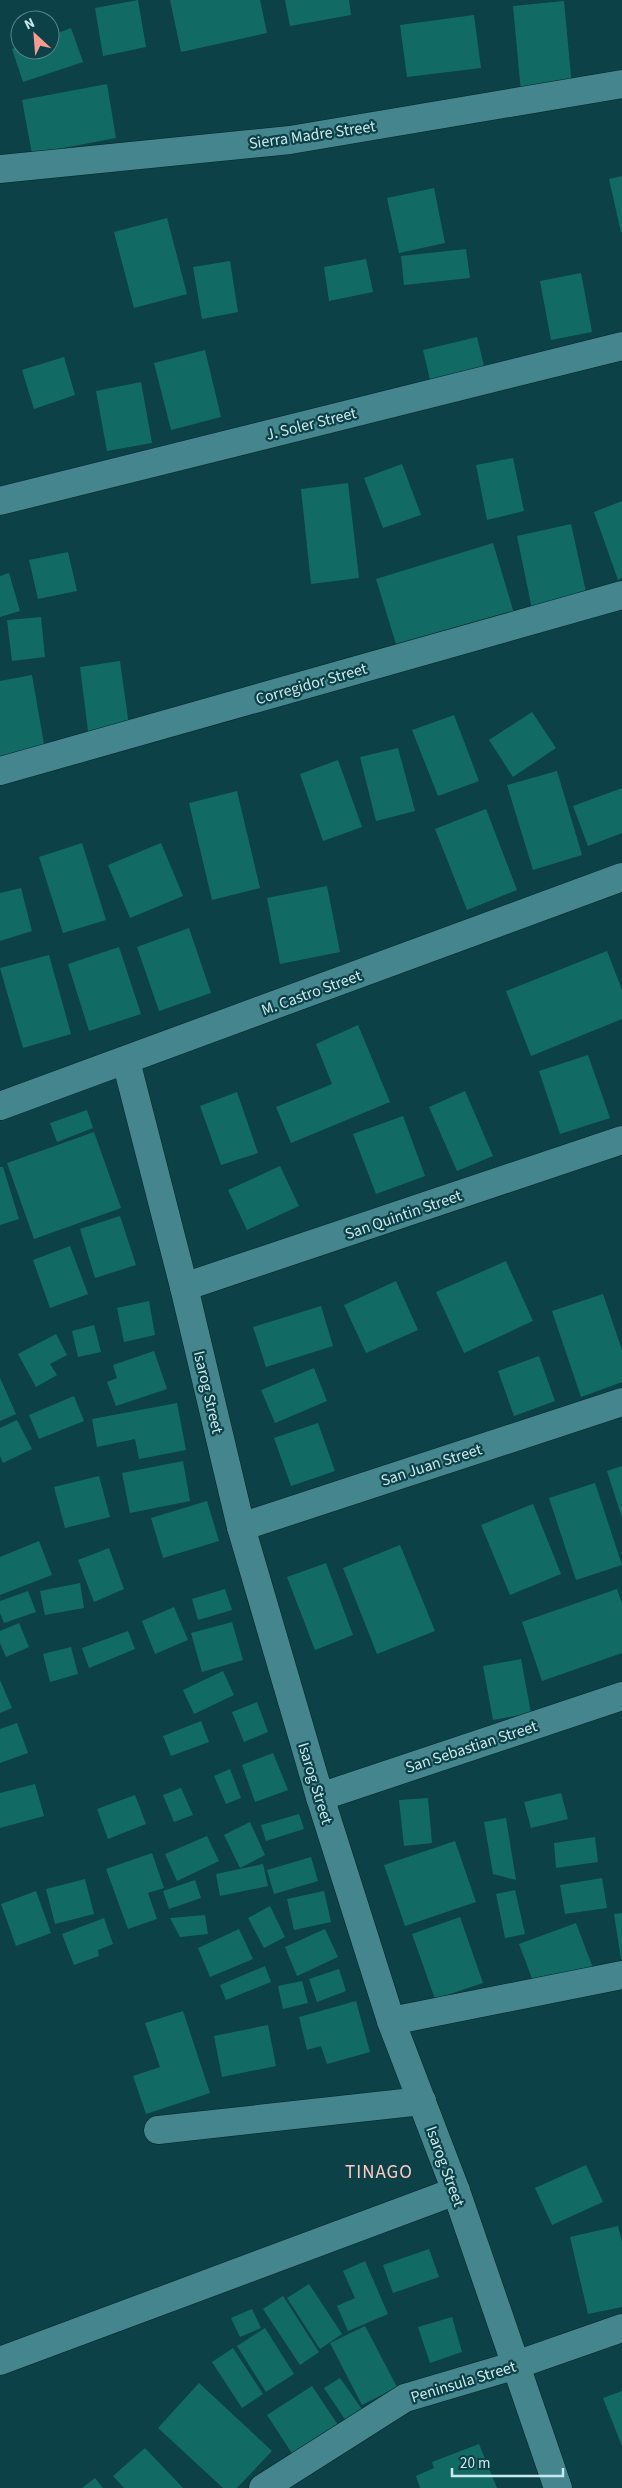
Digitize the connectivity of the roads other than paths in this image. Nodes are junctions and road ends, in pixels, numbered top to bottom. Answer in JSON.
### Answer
{"nodes":[{"id":1,"x":622,"y":84,"type":"edge"},
{"id":2,"x":0,"y":170,"type":"edge"},
{"id":3,"x":622,"y":346,"type":"edge"},
{"id":4,"x":0,"y":501,"type":"edge"},
{"id":5,"x":622,"y":595,"type":"edge"},
{"id":6,"x":0,"y":771,"type":"edge"},
{"id":7,"x":622,"y":877,"type":"edge"},
{"id":8,"x":126,"y":1061,"type":"junction"},
{"id":9,"x":0,"y":1106,"type":"edge"},
{"id":10,"x":622,"y":1140,"type":"edge"},
{"id":11,"x":184,"y":1287,"type":"junction"},
{"id":12,"x":622,"y":1402,"type":"edge"},
{"id":13,"x":240,"y":1527,"type":"junction"},
{"id":14,"x":622,"y":1696,"type":"edge"},
{"id":15,"x":320,"y":1797,"type":"junction"},
{"id":16,"x":622,"y":1975,"type":"edge"},
{"id":17,"x":391,"y":2021,"type":"junction"},
{"id":18,"x":422,"y":2101,"type":"junction"},
{"id":19,"x":158,"y":2130,"type":"dead end"},
{"id":20,"x":456,"y":2191,"type":"junction"},
{"id":21,"x":622,"y":2328,"type":"edge"},
{"id":22,"x":0,"y":2361,"type":"edge"},
{"id":23,"x":516,"y":2365,"type":"junction"},
{"id":24,"x":263,"y":2488,"type":"edge"},
{"id":25,"x":558,"y":2488,"type":"edge"}],
"edges":[{"from":1,"to":2,"type":"street","name":"Sierra Madre Street"},
{"from":3,"to":4,"type":"street","name":"J. Soler Street"},
{"from":5,"to":6,"type":"street","name":"Corregidor Street"},
{"from":7,"to":8,"type":"street","name":"M. Castro Street"},
{"from":8,"to":9,"type":"street","name":"M. Castro Street"},
{"from":8,"to":11,"type":"street","name":"Isarog Street"},
{"from":10,"to":11,"type":"street","name":"San Quintin Street"},
{"from":11,"to":13,"type":"street","name":"Isarog Street"},
{"from":12,"to":13,"type":"street","name":"San Juan Street"},
{"from":13,"to":15,"type":"street","name":"Isarog Street"},
{"from":14,"to":15,"type":"street","name":"San Sebastian Street"},
{"from":15,"to":17,"type":"street","name":"Isarog Street"},
{"from":16,"to":17,"type":"street"},
{"from":17,"to":18,"type":"street","name":"Isarog Street"},
{"from":18,"to":19,"type":"street"},
{"from":18,"to":20,"type":"street","name":"Isarog Street"},
{"from":20,"to":22,"type":"street"},
{"from":20,"to":23,"type":"street","name":"Isarog Street"},
{"from":21,"to":23,"type":"street","name":"Peninsula Street"},
{"from":23,"to":24,"type":"street","name":"Peninsula Street"},
{"from":23,"to":25,"type":"street","name":"Isarog Street"}]}
